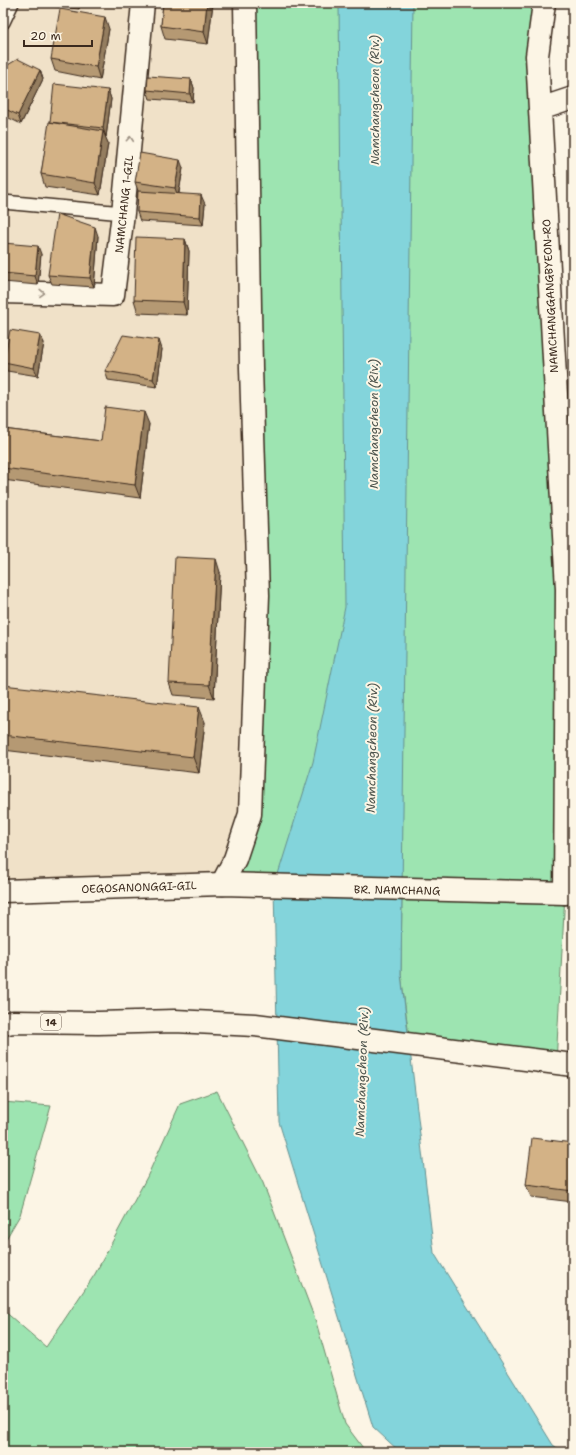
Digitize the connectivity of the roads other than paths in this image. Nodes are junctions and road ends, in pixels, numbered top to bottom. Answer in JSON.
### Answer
{"nodes":[{"id":1,"x":12,"y":3,"type":"edge"},
{"id":2,"x":144,"y":3,"type":"edge"},
{"id":3,"x":245,"y":3,"type":"edge"},
{"id":4,"x":544,"y":3,"type":"edge"},
{"id":5,"x":3,"y":22,"type":"edge"},
{"id":6,"x":573,"y":98,"type":"edge"},
{"id":7,"x":540,"y":109,"type":"junction"},
{"id":8,"x":3,"y":202,"type":"edge"},
{"id":9,"x":123,"y":213,"type":"junction"},
{"id":10,"x":3,"y":292,"type":"edge"},
{"id":11,"x":570,"y":590,"type":"edge"},
{"id":12,"x":222,"y":884,"type":"junction"},
{"id":13,"x":274,"y":886,"type":"joint"},
{"id":14,"x":3,"y":891,"type":"edge"},
{"id":15,"x":569,"y":894,"type":"edge"},
{"id":16,"x":3,"y":1024,"type":"edge"},
{"id":17,"x":565,"y":1064,"type":"edge"}],
"edges":[{"from":1,"to":5,"type":"lane"},
{"from":9,"to":2,"type":"street","name":"NAMCHANG 1-GIL","one_way":true},
{"from":3,"to":12,"type":"street"},
{"from":4,"to":7,"type":"street","name":"NAMCHANGGANGBYEON-RO"},
{"from":6,"to":7,"type":"street"},
{"from":7,"to":11,"type":"street","name":"NAMCHANGGANGBYEON-RO"},
{"from":8,"to":9,"type":"lane"},
{"from":10,"to":9,"type":"street","name":"NAMCHANG 1-GIL","one_way":true},
{"from":11,"to":15,"type":"street"},
{"from":12,"to":13,"type":"street","name":"OEGOSANONGGI-GIL"},
{"from":12,"to":14,"type":"street","name":"OEGOSANONGGI-GIL"},
{"from":13,"to":15,"type":"street","name":"BR. NAMCHANG"},
{"from":16,"to":17,"type":"street","number":"14"}]}
